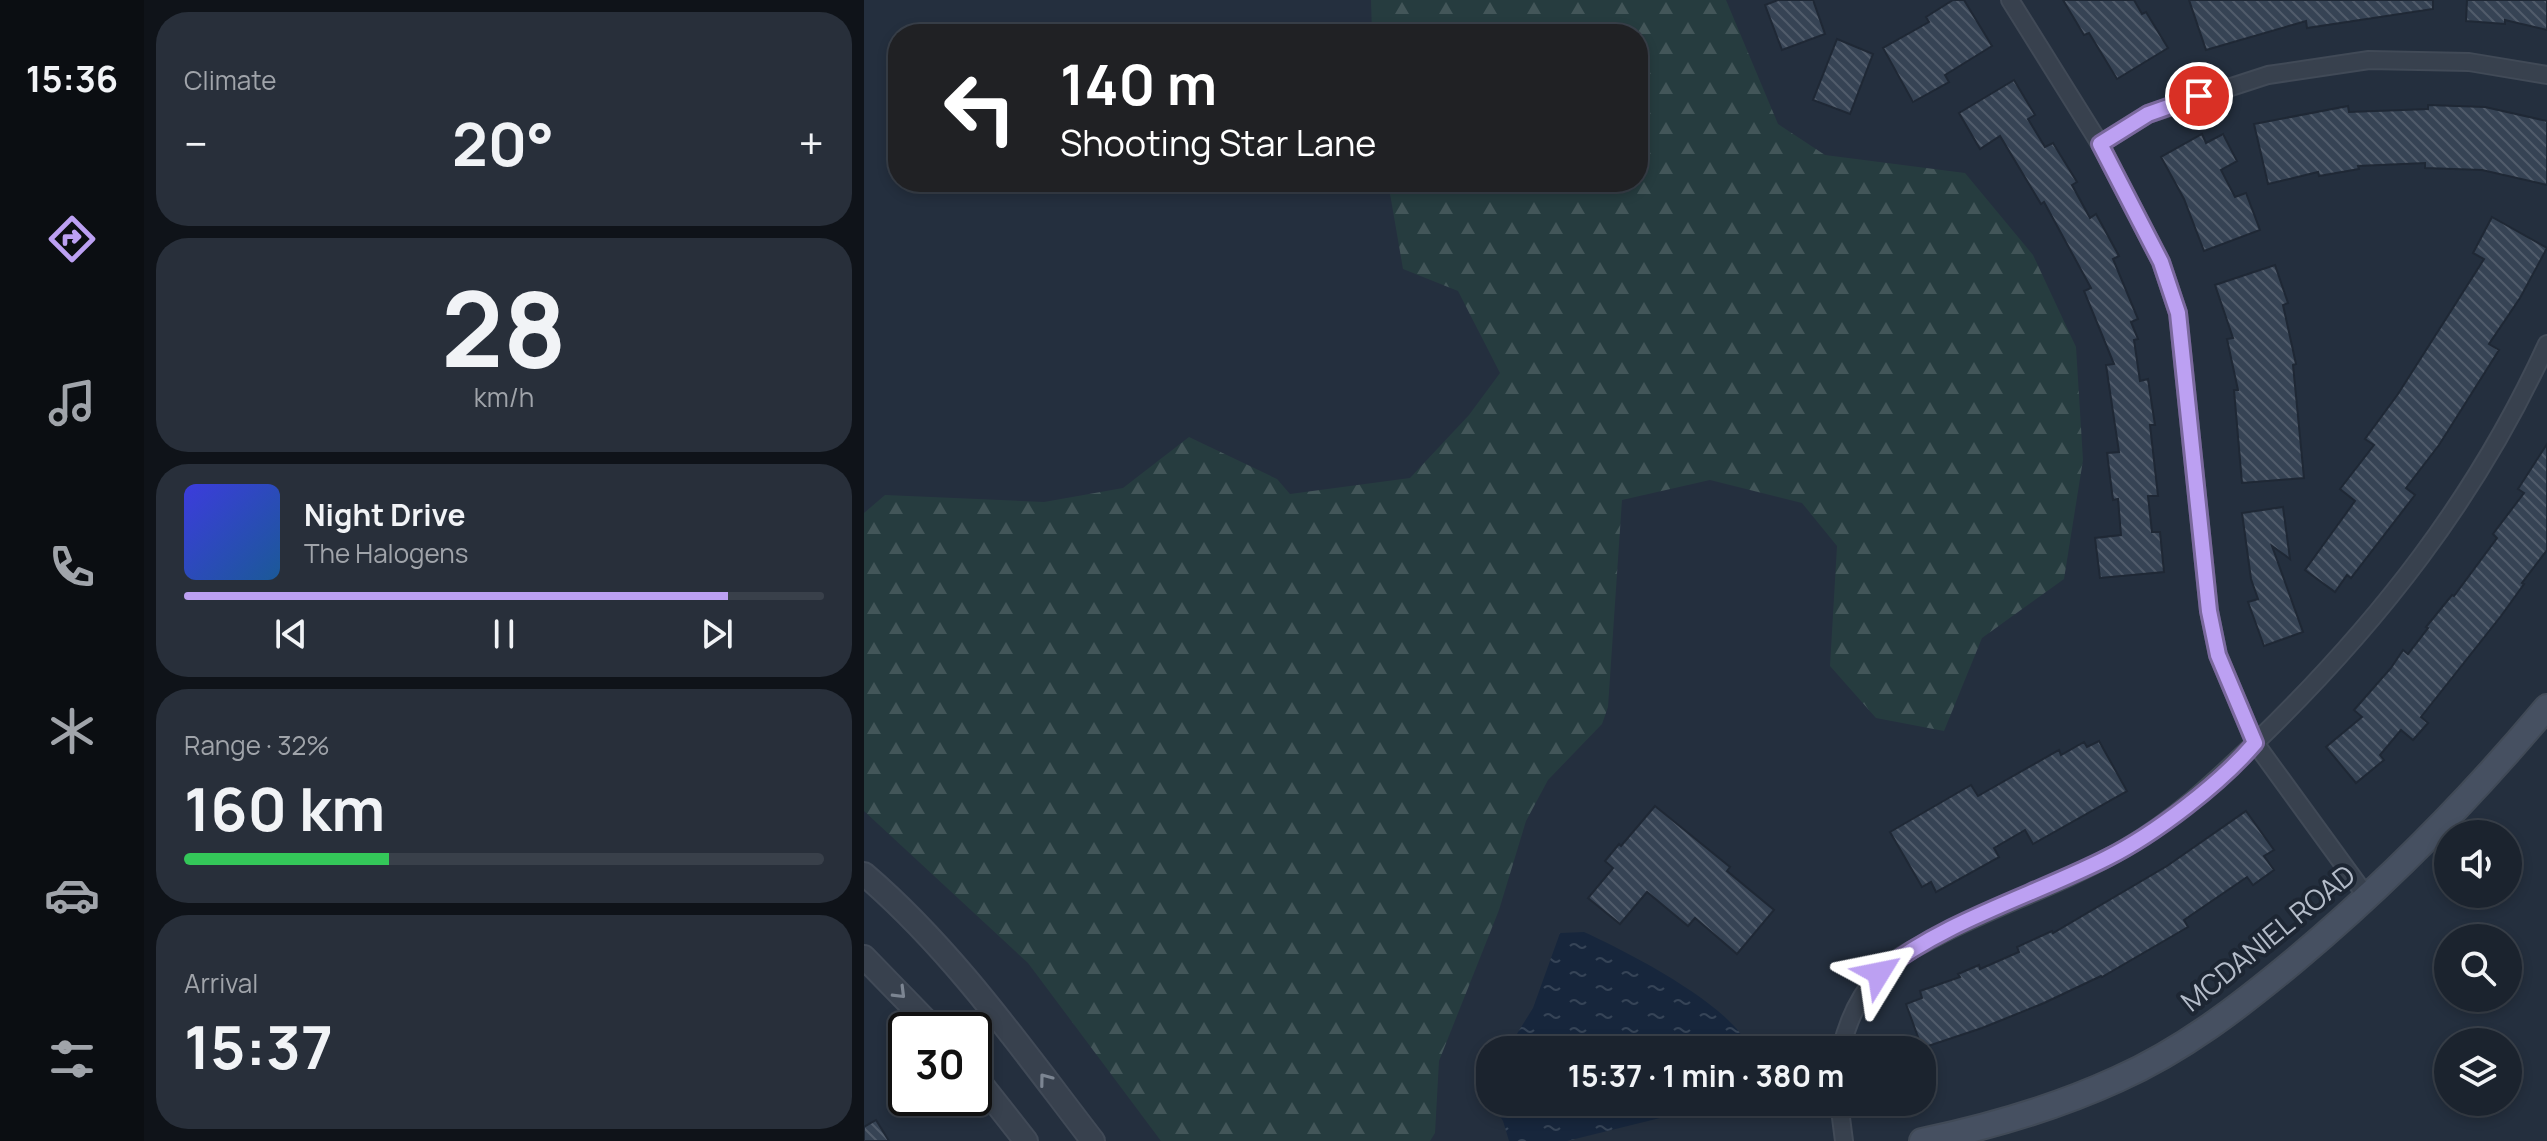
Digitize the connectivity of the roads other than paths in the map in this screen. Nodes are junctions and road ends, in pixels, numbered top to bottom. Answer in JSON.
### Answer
{"nodes":[{"id":1,"x":2010,"y":0,"type":"edge"},
{"id":2,"x":2547,"y":75,"type":"edge"},
{"id":3,"x":2100,"y":144,"type":"junction"},
{"id":4,"x":2547,"y":344,"type":"edge"},
{"id":5,"x":2547,"y":707,"type":"edge"},
{"id":6,"x":2255,"y":743,"type":"junction"},
{"id":7,"x":864,"y":874,"type":"edge"},
{"id":8,"x":2367,"y":897,"type":"junction"},
{"id":9,"x":864,"y":957,"type":"edge"},
{"id":10,"x":917,"y":1012,"type":"edge"},
{"id":11,"x":1845,"y":1036,"type":"edge"},
{"id":12,"x":992,"y":1098,"type":"edge"},
{"id":13,"x":1841,"y":1116,"type":"edge"},
{"id":14,"x":1026,"y":1141,"type":"edge"},
{"id":15,"x":1093,"y":1141,"type":"edge"},
{"id":16,"x":1844,"y":1141,"type":"edge"},
{"id":17,"x":1922,"y":1141,"type":"edge"}],
"edges":[{"from":1,"to":3,"type":"street"},
{"from":2,"to":3,"type":"street"},
{"from":3,"to":6,"type":"street"},
{"from":4,"to":6,"type":"street"},
{"from":5,"to":8,"type":"main road","name":"MCDANIEL ROAD"},
{"from":6,"to":8,"type":"street"},
{"from":6,"to":11,"type":"street"},
{"from":15,"to":7,"type":"street","one_way":true},
{"from":8,"to":17,"type":"main road","name":"MCDANIEL ROAD"},
{"from":9,"to":10,"type":"street","one_way":true},
{"from":12,"to":14,"type":"street"},
{"from":13,"to":16,"type":"street"}]}
